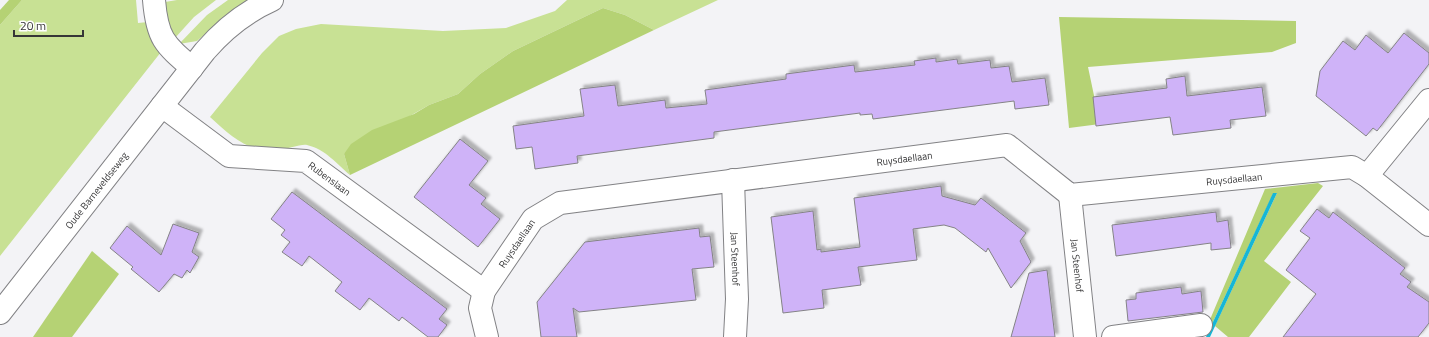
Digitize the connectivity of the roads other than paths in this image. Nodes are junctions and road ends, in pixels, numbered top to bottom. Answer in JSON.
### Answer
{"nodes":[{"id":1,"x":154,"y":0,"type":"edge"},
{"id":2,"x":272,"y":0,"type":"edge"},
{"id":3,"x":192,"y":68,"type":"junction"},
{"id":4,"x":1429,"y":100,"type":"edge"},
{"id":5,"x":162,"y":106,"type":"junction"},
{"id":6,"x":1367,"y":176,"type":"junction"},
{"id":7,"x":733,"y":180,"type":"junction"},
{"id":8,"x":1070,"y":194,"type":"junction"},
{"id":9,"x":1429,"y":226,"type":"edge"},
{"id":10,"x":482,"y":299,"type":"junction"},
{"id":11,"x":0,"y":313,"type":"edge"},
{"id":12,"x":1201,"y":326,"type":"dead end"},
{"id":13,"x":487,"y":337,"type":"edge"},
{"id":14,"x":735,"y":337,"type":"edge"},
{"id":15,"x":1085,"y":337,"type":"edge"},
{"id":16,"x":1113,"y":337,"type":"edge"}],
"edges":[{"from":1,"to":3,"type":"street"},
{"from":2,"to":3,"type":"street","name":"Oude Barneveldseweg"},
{"from":3,"to":5,"type":"street","name":"Oude Barneveldseweg"},
{"from":4,"to":6,"type":"street"},
{"from":5,"to":10,"type":"street","name":"Rubenslaan"},
{"from":5,"to":11,"type":"street","name":"Oude Barneveldseweg"},
{"from":6,"to":8,"type":"street","name":"Ruysdaellaan"},
{"from":6,"to":9,"type":"street","name":"Ruysdaellaan"},
{"from":7,"to":8,"type":"street","name":"Ruysdaellaan"},
{"from":7,"to":10,"type":"street","name":"Ruysdaellaan"},
{"from":7,"to":14,"type":"street","name":"Jan Steenhof"},
{"from":8,"to":15,"type":"street","name":"Jan Steenhof"},
{"from":10,"to":13,"type":"street"},
{"from":12,"to":16,"type":"street"}]}
